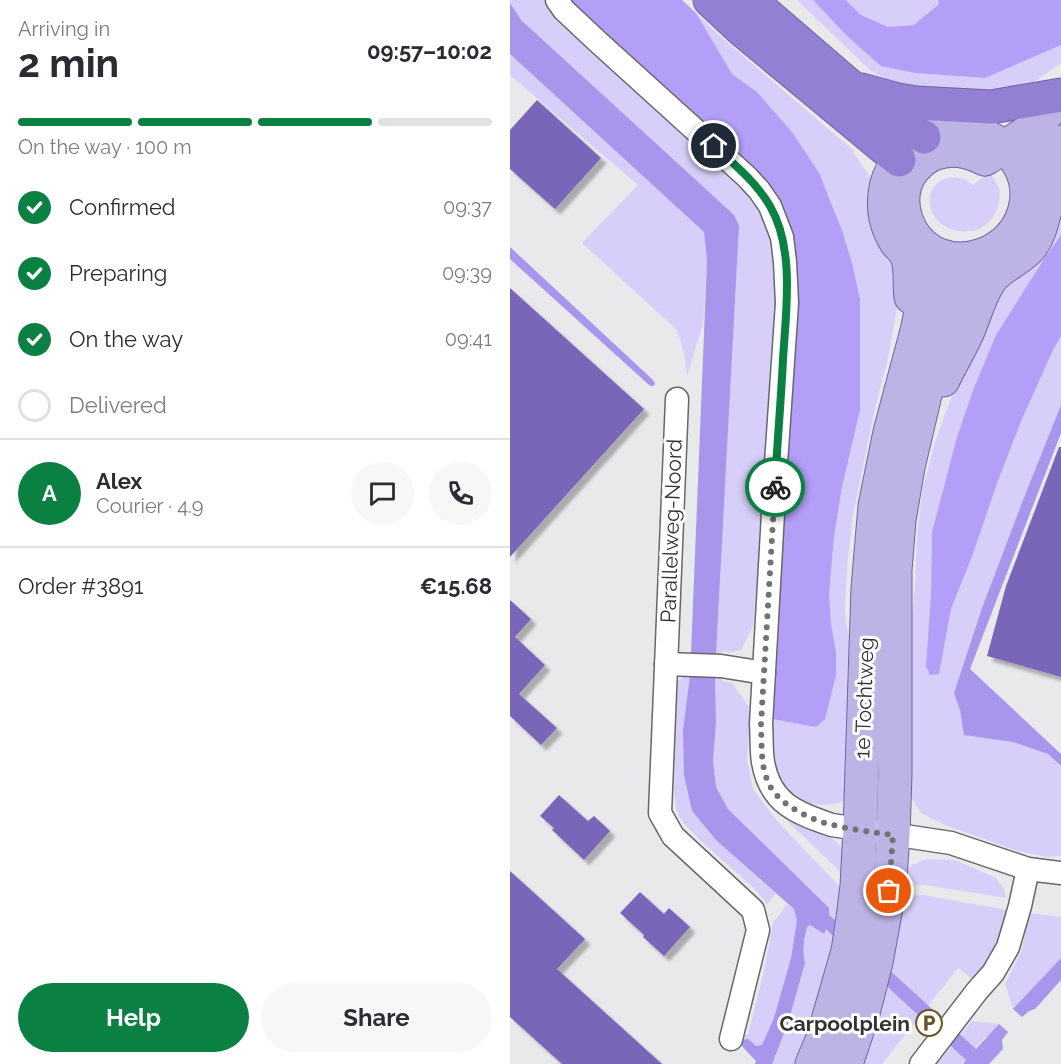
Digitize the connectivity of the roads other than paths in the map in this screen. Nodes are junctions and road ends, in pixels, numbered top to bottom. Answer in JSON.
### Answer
{"nodes":[{"id":1,"x":557,"y":0,"type":"edge"},
{"id":2,"x":710,"y":0,"type":"edge"},
{"id":3,"x":750,"y":0,"type":"edge"},
{"id":4,"x":1061,"y":96,"type":"edge"},
{"id":5,"x":843,"y":97,"type":"junction"},
{"id":6,"x":924,"y":137,"type":"junction"},
{"id":7,"x":1061,"y":142,"type":"edge"},
{"id":8,"x":993,"y":148,"type":"junction"},
{"id":9,"x":898,"y":172,"type":"junction"},
{"id":10,"x":1025,"y":178,"type":"junction"},
{"id":11,"x":1061,"y":178,"type":"edge"},
{"id":12,"x":918,"y":252,"type":"junction"},
{"id":13,"x":965,"y":259,"type":"junction"},
{"id":14,"x":677,"y":399,"type":"dead end"},
{"id":15,"x":916,"y":432,"type":"junction"},
{"id":16,"x":675,"y":665,"type":"junction"},
{"id":17,"x":764,"y":673,"type":"junction"},
{"id":18,"x":860,"y":830,"type":"junction"},
{"id":19,"x":893,"y":835,"type":"junction"},
{"id":20,"x":1028,"y":868,"type":"junction"},
{"id":21,"x":1061,"y":873,"type":"edge"},
{"id":22,"x":731,"y":1039,"type":"dead end"},
{"id":23,"x":812,"y":1064,"type":"edge"},
{"id":24,"x":846,"y":1064,"type":"edge"},
{"id":25,"x":921,"y":1064,"type":"edge"}],
"edges":[{"from":1,"to":17,"type":"street"},
{"from":2,"to":5,"type":"highway"},
{"from":3,"to":5,"type":"highway"},
{"from":4,"to":5,"type":"highway"},
{"from":4,"to":8,"type":"main road"},
{"from":5,"to":6,"type":"highway"},
{"from":5,"to":9,"type":"highway"},
{"from":6,"to":8,"type":"main road"},
{"from":6,"to":9,"type":"main road"},
{"from":7,"to":10,"type":"main road"},
{"from":8,"to":9,"type":"main road"},
{"from":8,"to":10,"type":"main road"},
{"from":9,"to":12,"type":"main road"},
{"from":10,"to":13,"type":"main road"},
{"from":11,"to":15,"type":"main road"},
{"from":12,"to":13,"type":"main road"},
{"from":12,"to":18,"type":"main road","name":"1e Tochtweg"},
{"from":13,"to":15,"type":"main road","name":"1e Tochtweg"},
{"from":14,"to":16,"type":"street","name":"Parallelweg-Noord"},
{"from":15,"to":19,"type":"main road","name":"1e Tochtweg"},
{"from":16,"to":17,"type":"street"},
{"from":16,"to":22,"type":"street","name":"Parallelweg-Noord"},
{"from":17,"to":18,"type":"street"},
{"from":18,"to":19,"type":"street"},
{"from":18,"to":23,"type":"main road","name":"1e Tochtweg"},
{"from":19,"to":20,"type":"street"},
{"from":19,"to":24,"type":"main road","name":"1e Tochtweg"},
{"from":20,"to":21,"type":"street"},
{"from":20,"to":25,"type":"street"}]}
